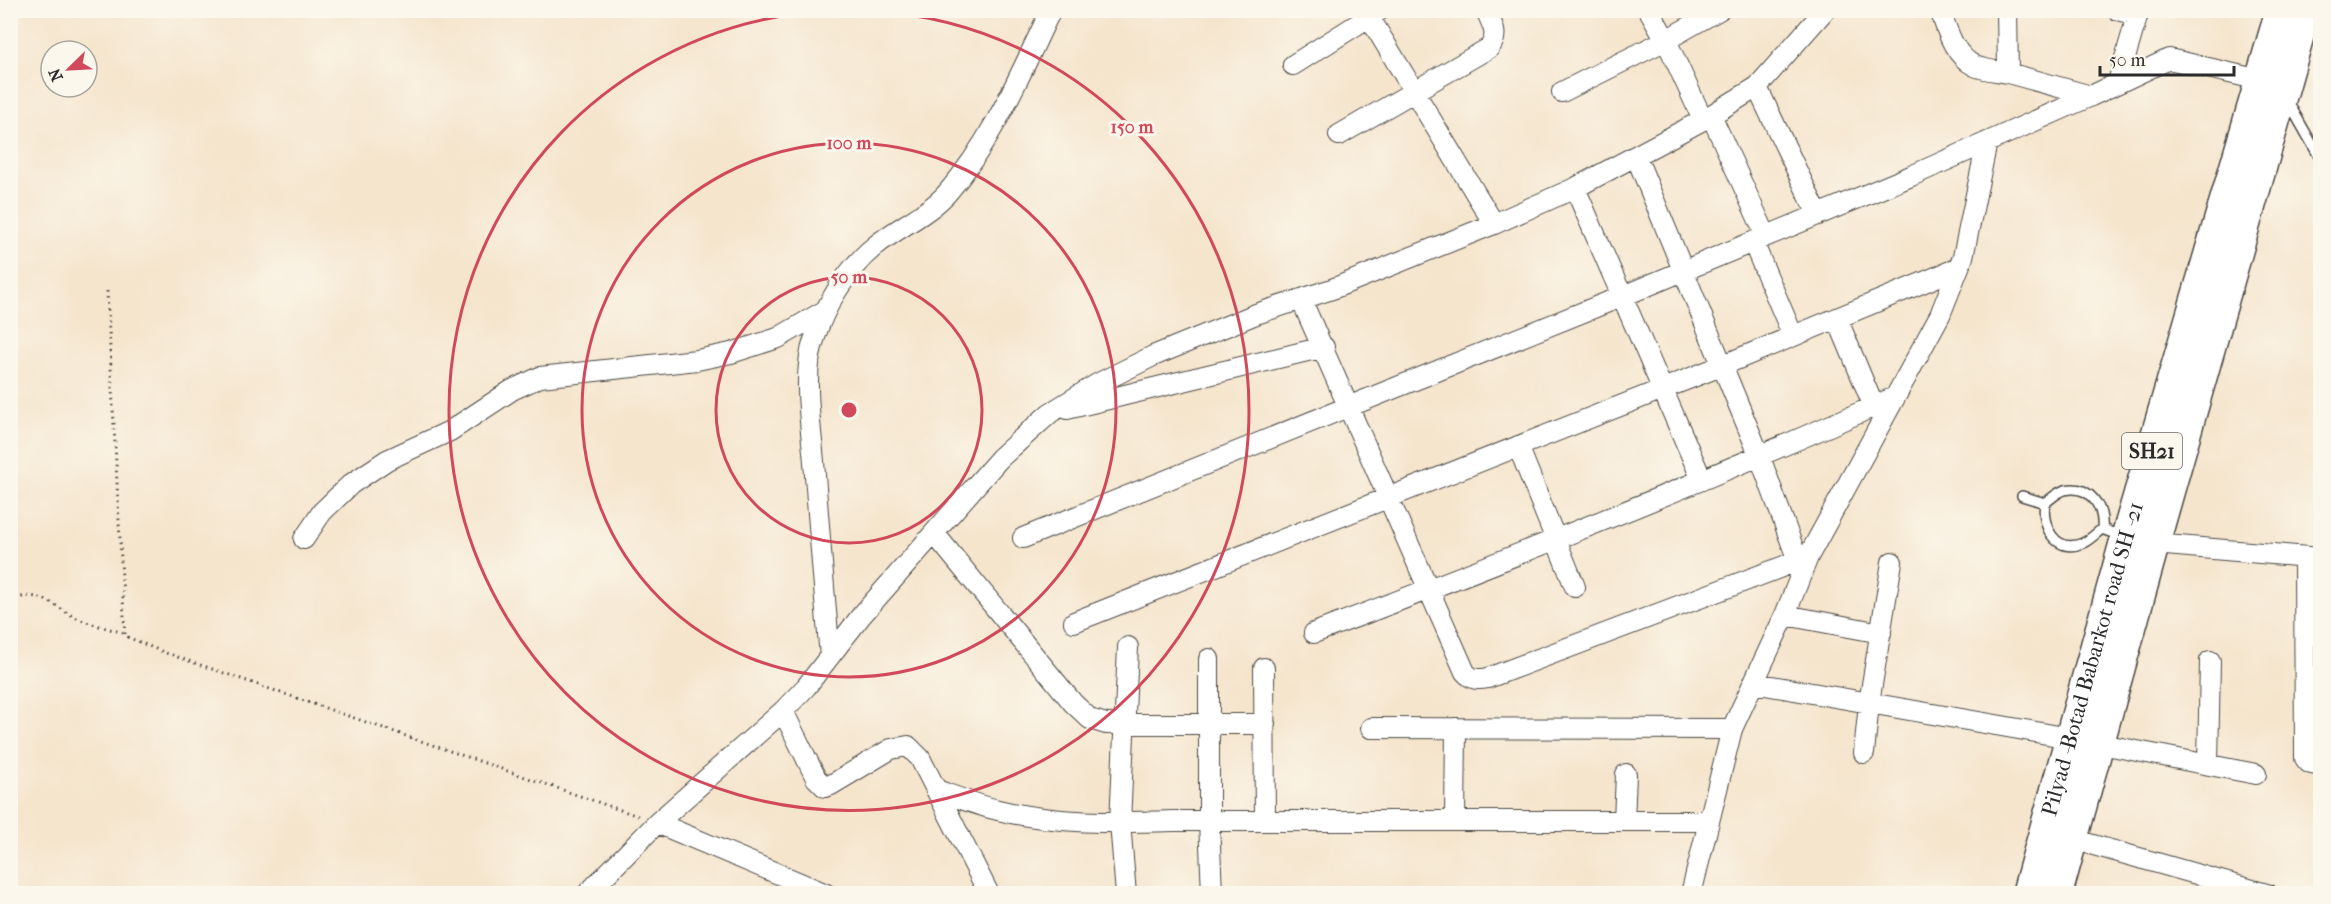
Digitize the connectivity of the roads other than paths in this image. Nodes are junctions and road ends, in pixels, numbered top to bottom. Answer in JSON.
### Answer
{"nodes":[{"id":1,"x":1051,"y":10,"type":"edge"},
{"id":2,"x":1486,"y":10,"type":"edge"},
{"id":3,"x":1649,"y":10,"type":"edge"},
{"id":4,"x":1825,"y":10,"type":"edge"},
{"id":5,"x":1940,"y":10,"type":"edge"},
{"id":6,"x":2007,"y":10,"type":"edge"},
{"id":7,"x":2117,"y":10,"type":"edge"},
{"id":8,"x":2281,"y":10,"type":"edge"},
{"id":9,"x":2306,"y":10,"type":"edge"},
{"id":10,"x":1716,"y":11,"type":"edge"},
{"id":11,"x":1372,"y":13,"type":"edge"},
{"id":12,"x":2138,"y":13,"type":"edge"},
{"id":13,"x":1666,"y":40,"type":"junction"},
{"id":14,"x":1293,"y":65,"type":"dead end"},
{"id":15,"x":2008,"y":73,"type":"junction"},
{"id":16,"x":2118,"y":82,"type":"junction"},
{"id":17,"x":2271,"y":86,"type":"junction"},
{"id":18,"x":1757,"y":87,"type":"junction"},
{"id":19,"x":1414,"y":91,"type":"junction"},
{"id":20,"x":1562,"y":92,"type":"dead end"},
{"id":21,"x":2091,"y":96,"type":"junction"},
{"id":22,"x":1707,"y":118,"type":"junction"},
{"id":23,"x":1339,"y":135,"type":"dead end"},
{"id":24,"x":1987,"y":142,"type":"junction"},
{"id":25,"x":1636,"y":156,"type":"junction"},
{"id":26,"x":2320,"y":158,"type":"edge"},
{"id":27,"x":1575,"y":188,"type":"junction"},
{"id":28,"x":1818,"y":214,"type":"junction"},
{"id":29,"x":1494,"y":224,"type":"junction"},
{"id":30,"x":1759,"y":239,"type":"junction"},
{"id":31,"x":1958,"y":268,"type":"junction"},
{"id":32,"x":1682,"y":271,"type":"junction"},
{"id":33,"x":1623,"y":296,"type":"junction"},
{"id":34,"x":1301,"y":299,"type":"junction"},
{"id":35,"x":826,"y":310,"type":"junction"},
{"id":36,"x":1837,"y":318,"type":"junction"},
{"id":37,"x":1793,"y":336,"type":"junction"},
{"id":38,"x":1324,"y":347,"type":"junction"},
{"id":39,"x":1721,"y":366,"type":"junction"},
{"id":40,"x":1663,"y":388,"type":"junction"},
{"id":41,"x":1895,"y":397,"type":"junction"},
{"id":42,"x":1349,"y":406,"type":"junction"},
{"id":43,"x":1874,"y":407,"type":"junction"},
{"id":44,"x":1050,"y":412,"type":"junction"},
{"id":45,"x":1518,"y":446,"type":"junction"},
{"id":46,"x":1760,"y":457,"type":"junction"},
{"id":47,"x":1702,"y":480,"type":"junction"},
{"id":48,"x":2022,"y":496,"type":"dead end"},
{"id":49,"x":1388,"y":498,"type":"junction"},
{"id":50,"x":2045,"y":503,"type":"junction"},
{"id":51,"x":934,"y":532,"type":"junction"},
{"id":52,"x":1023,"y":537,"type":"dead end"},
{"id":53,"x":2127,"y":537,"type":"junction"},
{"id":54,"x":304,"y":538,"type":"dead end"},
{"id":55,"x":1556,"y":539,"type":"junction"},
{"id":56,"x":2312,"y":558,"type":"edge"},
{"id":57,"x":1803,"y":559,"type":"junction"},
{"id":58,"x":1892,"y":562,"type":"dead end"},
{"id":59,"x":1575,"y":587,"type":"dead end"},
{"id":60,"x":1429,"y":590,"type":"junction"},
{"id":61,"x":1785,"y":615,"type":"junction"},
{"id":62,"x":1074,"y":622,"type":"dead end"},
{"id":63,"x":1314,"y":633,"type":"dead end"},
{"id":64,"x":1881,"y":633,"type":"junction"},
{"id":65,"x":1128,"y":647,"type":"dead end"},
{"id":66,"x":830,"y":656,"type":"junction"},
{"id":67,"x":1209,"y":659,"type":"dead end"},
{"id":68,"x":2210,"y":661,"type":"dead end"},
{"id":69,"x":1264,"y":668,"type":"dead end"},
{"id":70,"x":1754,"y":683,"type":"junction"},
{"id":71,"x":1869,"y":703,"type":"junction"},
{"id":72,"x":783,"y":711,"type":"junction"},
{"id":73,"x":1124,"y":724,"type":"junction"},
{"id":74,"x":1209,"y":724,"type":"junction"},
{"id":75,"x":1265,"y":724,"type":"junction"},
{"id":76,"x":1371,"y":728,"type":"dead end"},
{"id":77,"x":1456,"y":728,"type":"junction"},
{"id":78,"x":1732,"y":729,"type":"junction"},
{"id":79,"x":2084,"y":741,"type":"junction"},
{"id":80,"x":1864,"y":753,"type":"dead end"},
{"id":81,"x":2208,"y":764,"type":"junction"},
{"id":82,"x":2320,"y":764,"type":"edge"},
{"id":83,"x":1626,"y":774,"type":"dead end"},
{"id":84,"x":2256,"y":774,"type":"dead end"},
{"id":85,"x":936,"y":790,"type":"junction"},
{"id":86,"x":1209,"y":821,"type":"junction"},
{"id":87,"x":1265,"y":821,"type":"junction"},
{"id":88,"x":1455,"y":821,"type":"junction"},
{"id":89,"x":1624,"y":821,"type":"junction"},
{"id":90,"x":1709,"y":821,"type":"junction"},
{"id":91,"x":657,"y":823,"type":"junction"},
{"id":92,"x":1120,"y":823,"type":"junction"},
{"id":93,"x":2072,"y":839,"type":"junction"},
{"id":94,"x":587,"y":894,"type":"edge"},
{"id":95,"x":826,"y":894,"type":"edge"},
{"id":96,"x":989,"y":894,"type":"edge"},
{"id":97,"x":1126,"y":894,"type":"edge"},
{"id":98,"x":1212,"y":894,"type":"edge"},
{"id":99,"x":1691,"y":894,"type":"edge"},
{"id":100,"x":2027,"y":894,"type":"edge"},
{"id":101,"x":2057,"y":894,"type":"edge"},
{"id":102,"x":2267,"y":894,"type":"edge"}],
"edges":[{"from":1,"to":35,"type":"street"},
{"from":2,"to":19,"type":"street"},
{"from":3,"to":13,"type":"street"},
{"from":4,"to":18,"type":"street"},
{"from":5,"to":15,"type":"street"},
{"from":6,"to":15,"type":"street"},
{"from":7,"to":12,"type":"street"},
{"from":8,"to":17,"type":"main road","name":"Pilyad -Botad Babarkot road SH -21","number":"SH21"},
{"from":9,"to":17,"type":"main road","name":"Pilyad -Botad Babarkot road SH -21","number":"SH21"},
{"from":10,"to":13,"type":"street"},
{"from":11,"to":14,"type":"street"},
{"from":11,"to":19,"type":"street"},
{"from":12,"to":16,"type":"street"},
{"from":13,"to":20,"type":"street"},
{"from":13,"to":22,"type":"street"},
{"from":15,"to":21,"type":"street"},
{"from":16,"to":17,"type":"street"},
{"from":16,"to":21,"type":"street"},
{"from":17,"to":26,"type":"lane"},
{"from":17,"to":53,"type":"main road","name":"Pilyad -Botad Babarkot road SH -21","number":"SH21"},
{"from":18,"to":22,"type":"street"},
{"from":18,"to":28,"type":"street"},
{"from":19,"to":23,"type":"street"},
{"from":19,"to":29,"type":"street"},
{"from":21,"to":24,"type":"street"},
{"from":22,"to":25,"type":"street"},
{"from":22,"to":30,"type":"street"},
{"from":24,"to":28,"type":"street"},
{"from":24,"to":31,"type":"street"},
{"from":25,"to":27,"type":"street"},
{"from":25,"to":32,"type":"street"},
{"from":27,"to":29,"type":"street"},
{"from":27,"to":33,"type":"street"},
{"from":28,"to":30,"type":"street"},
{"from":29,"to":34,"type":"street"},
{"from":30,"to":32,"type":"street"},
{"from":30,"to":37,"type":"street"},
{"from":31,"to":36,"type":"street"},
{"from":31,"to":41,"type":"street"},
{"from":32,"to":33,"type":"street"},
{"from":32,"to":39,"type":"street"},
{"from":33,"to":40,"type":"street"},
{"from":33,"to":42,"type":"street"},
{"from":34,"to":38,"type":"street"},
{"from":34,"to":44,"type":"street"},
{"from":35,"to":54,"type":"street"},
{"from":35,"to":66,"type":"street"},
{"from":36,"to":37,"type":"street"},
{"from":36,"to":43,"type":"street"},
{"from":37,"to":39,"type":"street"},
{"from":38,"to":42,"type":"street"},
{"from":38,"to":44,"type":"street"},
{"from":39,"to":40,"type":"street"},
{"from":39,"to":46,"type":"street"},
{"from":40,"to":45,"type":"street"},
{"from":40,"to":47,"type":"street"},
{"from":41,"to":43,"type":"street"},
{"from":41,"to":57,"type":"street"},
{"from":42,"to":49,"type":"street"},
{"from":42,"to":52,"type":"street"},
{"from":43,"to":46,"type":"street"},
{"from":44,"to":51,"type":"street"},
{"from":45,"to":49,"type":"street"},
{"from":45,"to":55,"type":"street"},
{"from":46,"to":47,"type":"street"},
{"from":46,"to":57,"type":"street"},
{"from":47,"to":55,"type":"street"},
{"from":48,"to":50,"type":"lane"},
{"from":49,"to":60,"type":"street"},
{"from":49,"to":62,"type":"street"},
{"from":50,"to":53,"type":"lane"},
{"from":50,"to":53,"type":"lane"},
{"from":51,"to":66,"type":"street"},
{"from":51,"to":73,"type":"street"},
{"from":53,"to":56,"type":"street"},
{"from":53,"to":79,"type":"main road","name":"Pilyad -Botad Babarkot road SH -21","number":"SH21"},
{"from":55,"to":59,"type":"street"},
{"from":55,"to":60,"type":"street"},
{"from":56,"to":82,"type":"street"},
{"from":57,"to":60,"type":"street"},
{"from":57,"to":61,"type":"street"},
{"from":58,"to":64,"type":"street"},
{"from":60,"to":63,"type":"street"},
{"from":61,"to":64,"type":"street"},
{"from":61,"to":70,"type":"street"},
{"from":64,"to":71,"type":"street"},
{"from":65,"to":73,"type":"street"},
{"from":66,"to":72,"type":"street"},
{"from":67,"to":74,"type":"street"},
{"from":68,"to":81,"type":"street"},
{"from":69,"to":75,"type":"street"},
{"from":70,"to":71,"type":"street"},
{"from":70,"to":78,"type":"street"},
{"from":71,"to":79,"type":"street"},
{"from":71,"to":80,"type":"street"},
{"from":72,"to":85,"type":"street"},
{"from":72,"to":91,"type":"street"},
{"from":73,"to":74,"type":"street"},
{"from":73,"to":92,"type":"street"},
{"from":74,"to":75,"type":"street"},
{"from":74,"to":86,"type":"street"},
{"from":75,"to":87,"type":"street"},
{"from":76,"to":77,"type":"street"},
{"from":77,"to":78,"type":"street"},
{"from":77,"to":88,"type":"street"},
{"from":78,"to":90,"type":"street"},
{"from":79,"to":81,"type":"street"},
{"from":79,"to":93,"type":"main road","name":"Pilyad -Botad Babarkot road SH -21","number":"SH21"},
{"from":79,"to":100,"type":"main road","name":"Pilyad -Botad Babarkot road SH -21","number":"SH21"},
{"from":81,"to":84,"type":"street"},
{"from":83,"to":89,"type":"street"},
{"from":85,"to":92,"type":"street"},
{"from":85,"to":96,"type":"street"},
{"from":86,"to":87,"type":"street"},
{"from":86,"to":92,"type":"street"},
{"from":86,"to":98,"type":"street"},
{"from":87,"to":88,"type":"street"},
{"from":88,"to":89,"type":"street"},
{"from":89,"to":90,"type":"street"},
{"from":90,"to":99,"type":"street"},
{"from":91,"to":94,"type":"street"},
{"from":91,"to":95,"type":"street"},
{"from":92,"to":97,"type":"street"},
{"from":93,"to":101,"type":"main road","name":"Pilyad -Botad Babarkot road SH -21","number":"SH21"},
{"from":93,"to":102,"type":"street"}]}
